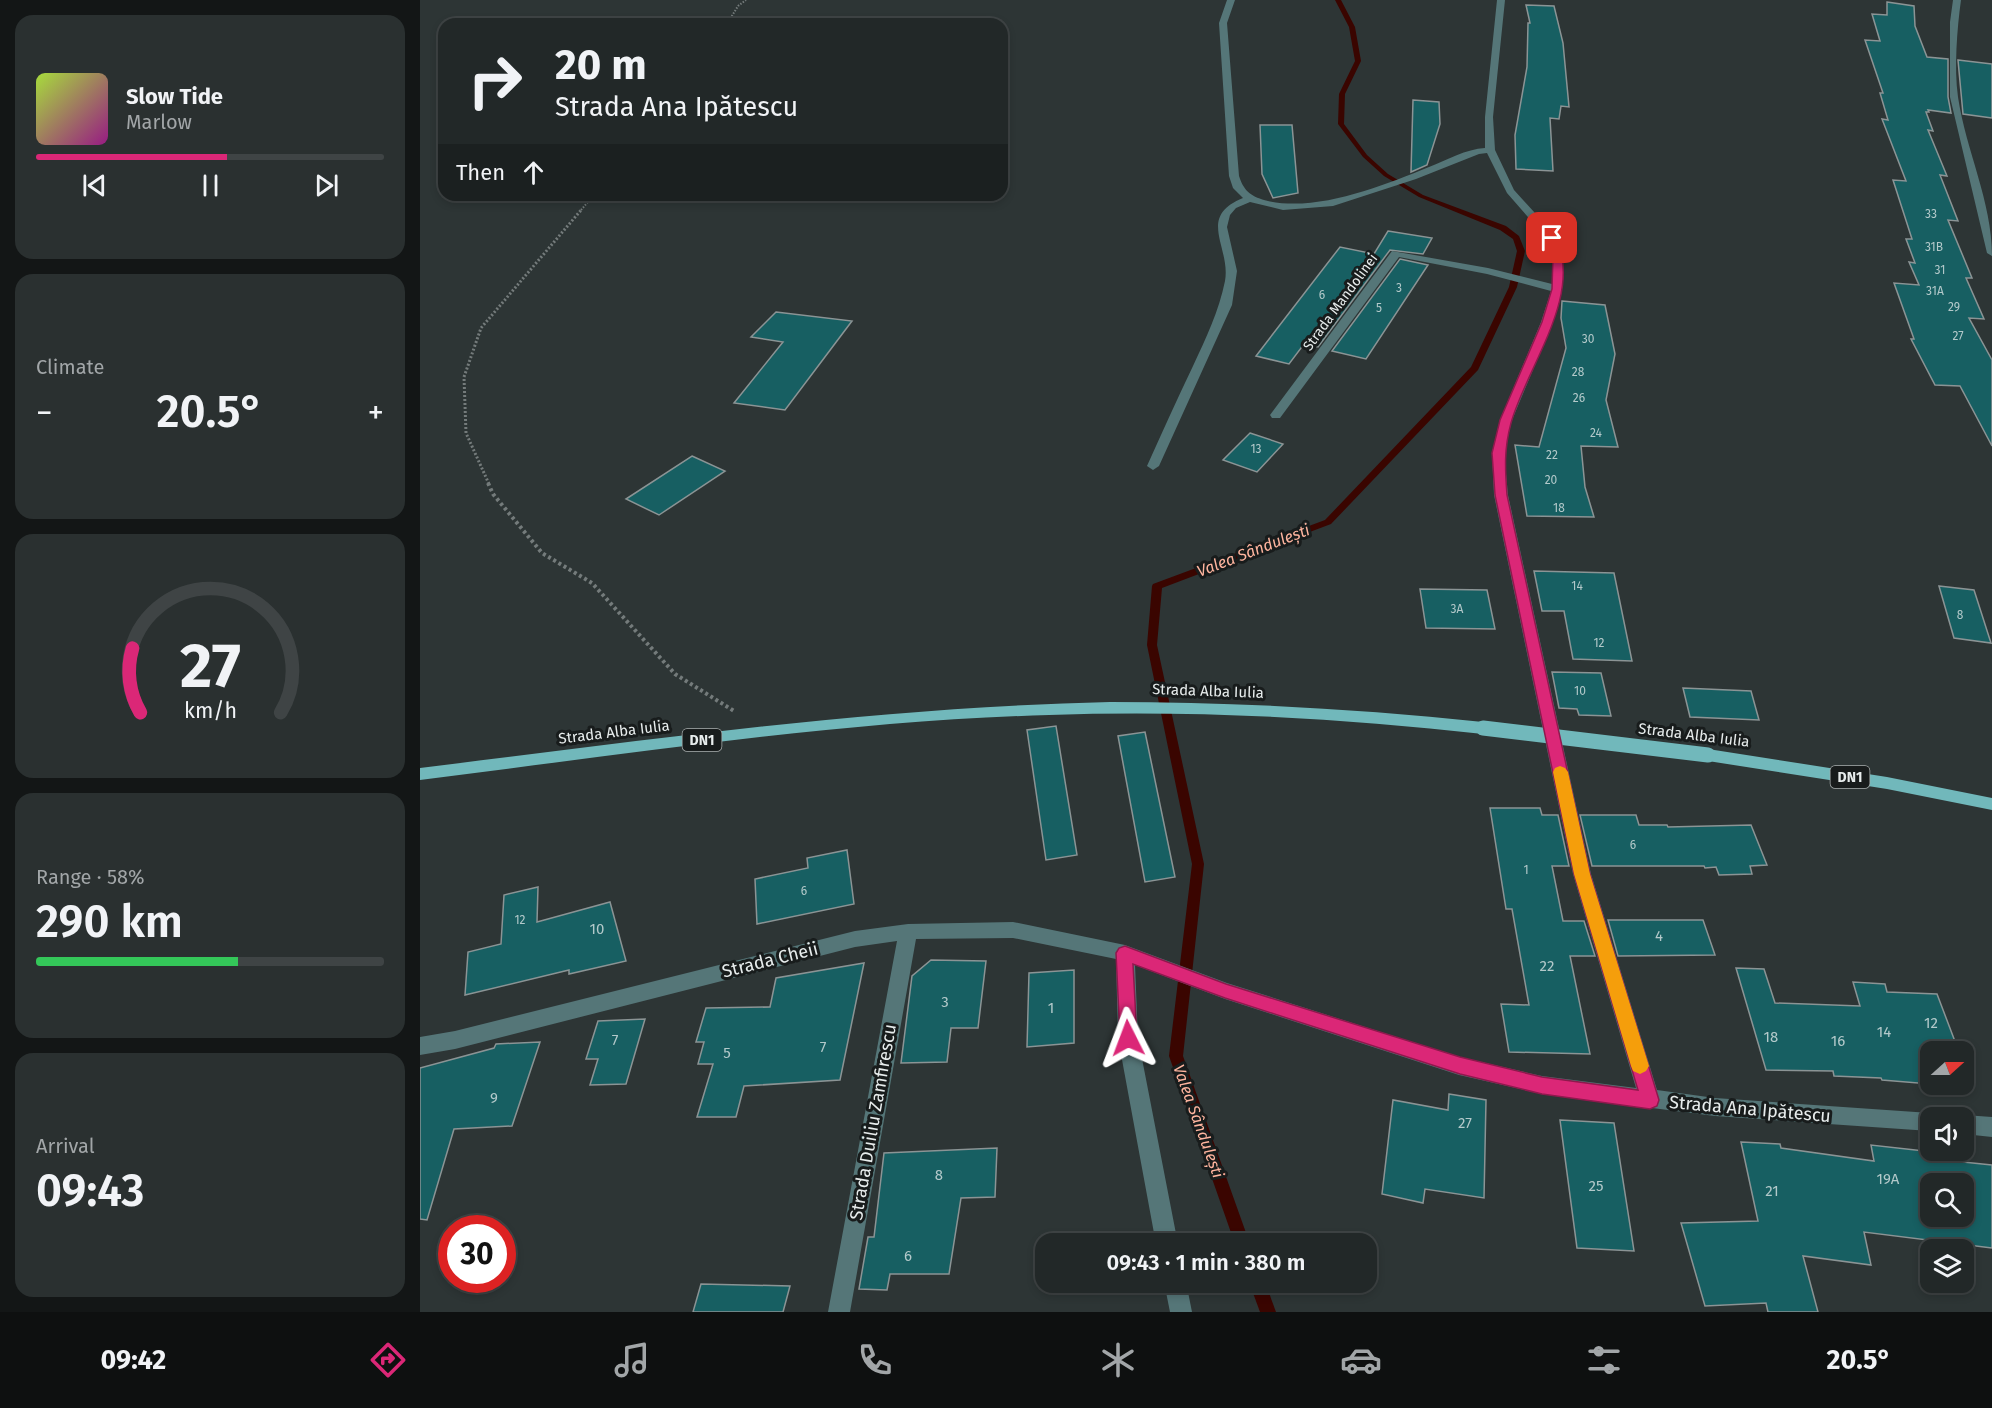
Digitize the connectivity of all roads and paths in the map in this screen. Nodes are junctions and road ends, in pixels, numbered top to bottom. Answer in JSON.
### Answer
{"nodes":[{"id":1,"x":746,"y":0,"type":"edge"},
{"id":2,"x":1231,"y":0,"type":"edge"},
{"id":3,"x":1501,"y":0,"type":"edge"},
{"id":4,"x":1957,"y":0,"type":"edge"},
{"id":5,"x":731,"y":18,"type":"edge"},
{"id":6,"x":1491,"y":150,"type":"junction"},
{"id":7,"x":1249,"y":200,"type":"junction"},
{"id":8,"x":589,"y":201,"type":"edge"},
{"id":9,"x":1978,"y":204,"type":"junction"},
{"id":10,"x":1992,"y":204,"type":"edge"},
{"id":11,"x":1992,"y":253,"type":"edge"},
{"id":12,"x":1557,"y":289,"type":"junction"},
{"id":13,"x":1276,"y":416,"type":"dead end"},
{"id":14,"x":1153,"y":466,"type":"dead end"},
{"id":15,"x":772,"y":732,"type":"junction"},
{"id":16,"x":420,"y":774,"type":"edge"},
{"id":17,"x":1992,"y":804,"type":"edge"},
{"id":18,"x":908,"y":932,"type":"junction"},
{"id":19,"x":1125,"y":953,"type":"junction"},
{"id":20,"x":420,"y":1047,"type":"edge"},
{"id":21,"x":1650,"y":1100,"type":"junction"},
{"id":22,"x":1920,"y":1121,"type":"edge"},
{"id":23,"x":1974,"y":1126,"type":"edge"},
{"id":24,"x":1992,"y":1127,"type":"edge"},
{"id":25,"x":1165,"y":1233,"type":"edge"},
{"id":26,"x":1177,"y":1293,"type":"edge"},
{"id":27,"x":839,"y":1312,"type":"edge"},
{"id":28,"x":1181,"y":1312,"type":"edge"}],
"edges":[{"from":1,"to":5,"type":"path"},
{"from":2,"to":7,"type":"street"},
{"from":3,"to":6,"type":"street"},
{"from":4,"to":9,"type":"street"},
{"from":6,"to":7,"type":"street"},
{"from":6,"to":12,"type":"street"},
{"from":7,"to":14,"type":"street"},
{"from":8,"to":15,"type":"path"},
{"from":9,"to":10,"type":"street"},
{"from":9,"to":11,"type":"street"},
{"from":12,"to":13,"type":"street","name":"Strada Mandolinei"},
{"from":12,"to":21,"type":"street"},
{"from":15,"to":16,"type":"main road","name":"Strada Alba Iulia","number":"DN1"},
{"from":15,"to":17,"type":"main road","name":"Strada Alba Iulia","number":"DN1","bridge":true},
{"from":18,"to":19,"type":"street","name":"Strada Cheii"},
{"from":18,"to":20,"type":"street","name":"Strada Cheii"},
{"from":18,"to":27,"type":"street","name":"Strada Duiliu Zamfirescu"},
{"from":19,"to":21,"type":"street","name":"Strada Ana Ipătescu"},
{"from":19,"to":25,"type":"street"},
{"from":21,"to":22,"type":"street","name":"Strada Ana Ipătescu"},
{"from":23,"to":24,"type":"street"},
{"from":26,"to":28,"type":"street"}]}
